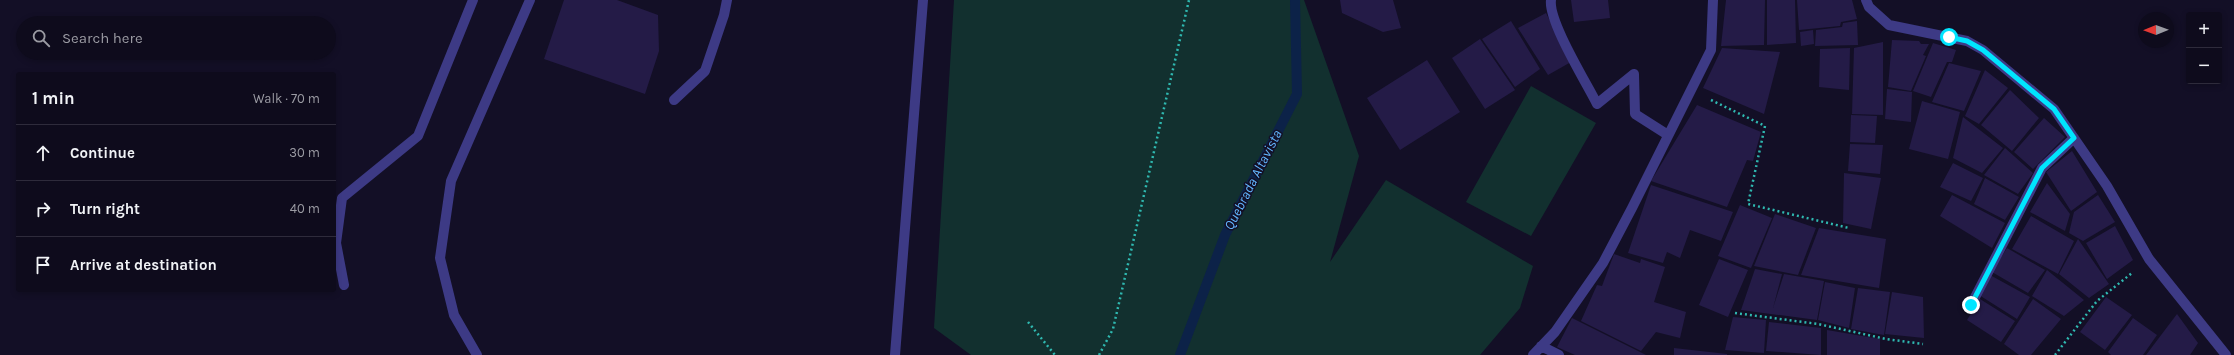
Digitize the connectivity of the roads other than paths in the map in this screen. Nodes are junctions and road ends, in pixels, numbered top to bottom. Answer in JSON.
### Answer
{"nodes":[{"id":1,"x":473,"y":0,"type":"edge"},
{"id":2,"x":530,"y":0,"type":"edge"},
{"id":3,"x":727,"y":0,"type":"edge"},
{"id":4,"x":923,"y":0,"type":"edge"},
{"id":5,"x":1551,"y":0,"type":"edge"},
{"id":6,"x":1713,"y":0,"type":"edge"},
{"id":7,"x":1866,"y":0,"type":"edge"},
{"id":8,"x":674,"y":100,"type":"dead end"},
{"id":9,"x":1668,"y":135,"type":"junction"},
{"id":10,"x":2074,"y":138,"type":"junction"},
{"id":11,"x":344,"y":285,"type":"dead end"},
{"id":12,"x":1971,"y":305,"type":"dead end"},
{"id":13,"x":1541,"y":346,"type":"junction"},
{"id":14,"x":895,"y":351,"type":"edge"},
{"id":15,"x":477,"y":355,"type":"edge"},
{"id":16,"x":906,"y":355,"type":"edge"},
{"id":17,"x":1533,"y":355,"type":"edge"},
{"id":18,"x":1559,"y":355,"type":"edge"},
{"id":19,"x":2226,"y":355,"type":"edge"}],
"edges":[{"from":1,"to":11,"type":"street"},
{"from":2,"to":15,"type":"street"},
{"from":3,"to":8,"type":"street"},
{"from":4,"to":14,"type":"street"},
{"from":5,"to":9,"type":"street"},
{"from":6,"to":9,"type":"street"},
{"from":7,"to":10,"type":"street"},
{"from":9,"to":13,"type":"street"},
{"from":10,"to":12,"type":"street"},
{"from":10,"to":19,"type":"street"},
{"from":13,"to":17,"type":"street"},
{"from":13,"to":18,"type":"street"},
{"from":14,"to":16,"type":"street"}]}
